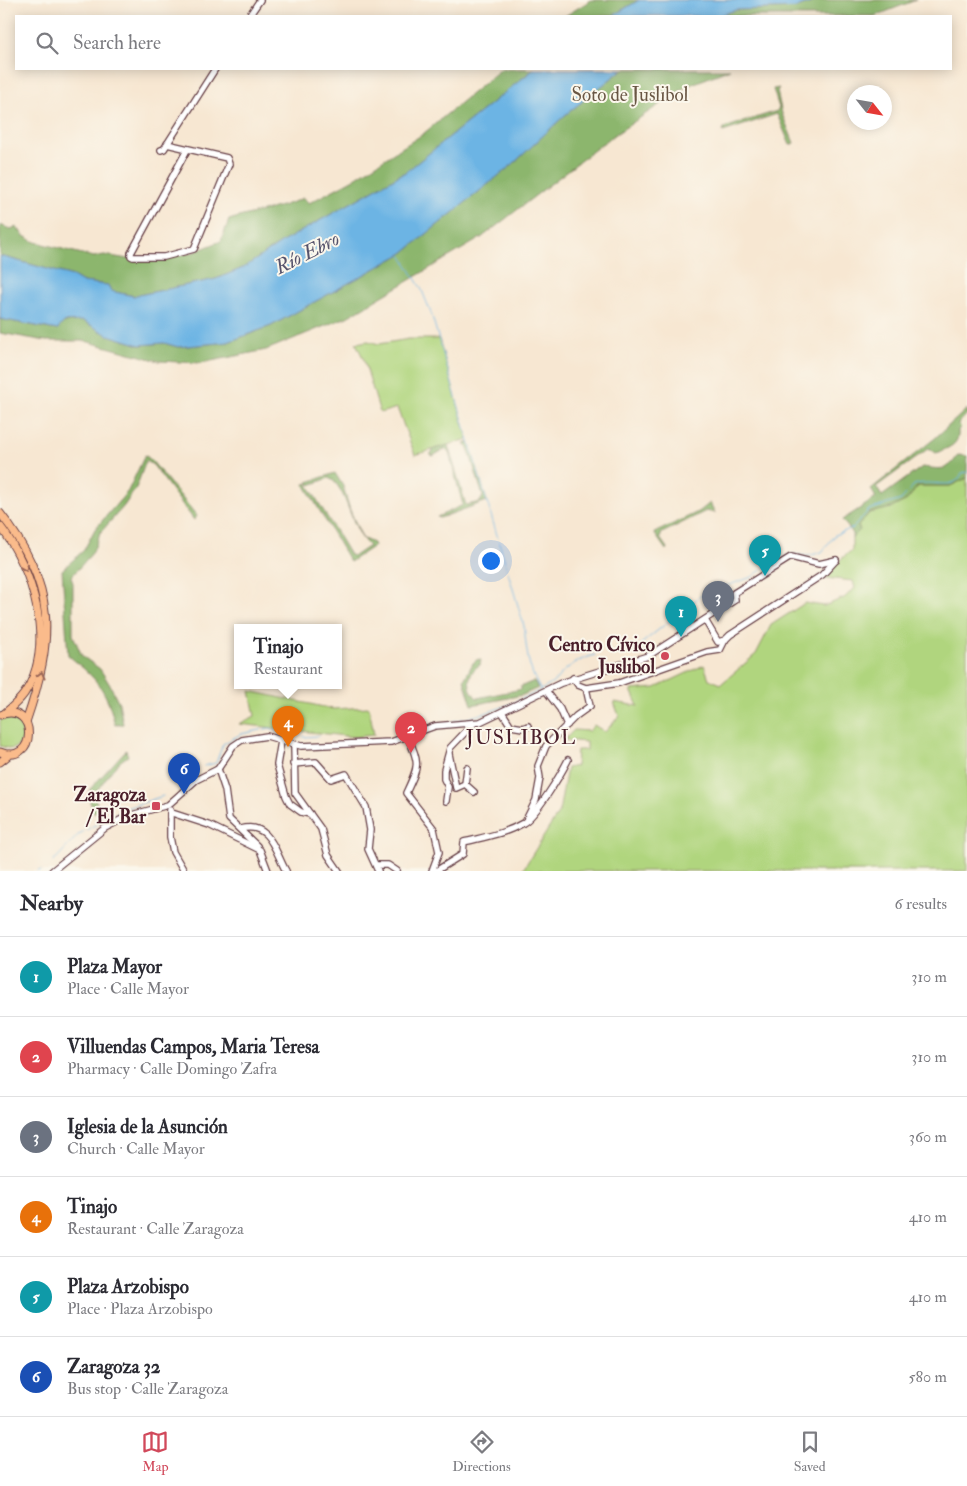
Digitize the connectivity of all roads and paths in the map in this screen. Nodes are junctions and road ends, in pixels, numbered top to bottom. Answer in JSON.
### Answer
{"nodes":[{"id":1,"x":260,"y":0,"type":"edge"},
{"id":2,"x":250,"y":15,"type":"edge"},
{"id":3,"x":214,"y":70,"type":"edge"},
{"id":4,"x":167,"y":144,"type":"junction"},
{"id":5,"x":161,"y":150,"type":"dead end"},
{"id":6,"x":187,"y":150,"type":"junction"},
{"id":7,"x":0,"y":513,"type":"edge"},
{"id":8,"x":0,"y":526,"type":"edge"},
{"id":9,"x":705,"y":620,"type":"junction"},
{"id":10,"x":724,"y":640,"type":"junction"},
{"id":11,"x":573,"y":678,"type":"junction"},
{"id":12,"x":586,"y":688,"type":"junction"},
{"id":13,"x":544,"y":693,"type":"junction"},
{"id":14,"x":502,"y":712,"type":"junction"},
{"id":15,"x":2,"y":714,"type":"edge"},
{"id":16,"x":26,"y":722,"type":"junction"},
{"id":17,"x":474,"y":723,"type":"junction"},
{"id":18,"x":567,"y":725,"type":"junction"},
{"id":19,"x":528,"y":726,"type":"dead end"},
{"id":20,"x":408,"y":737,"type":"junction"},
{"id":21,"x":281,"y":741,"type":"junction"},
{"id":22,"x":294,"y":745,"type":"junction"},
{"id":23,"x":0,"y":752,"type":"edge"},
{"id":24,"x":448,"y":752,"type":"junction"},
{"id":25,"x":10,"y":754,"type":"junction"},
{"id":26,"x":568,"y":760,"type":"dead end"},
{"id":27,"x":0,"y":762,"type":"edge"},
{"id":28,"x":294,"y":764,"type":"junction"},
{"id":29,"x":467,"y":768,"type":"dead end"},
{"id":30,"x":218,"y":769,"type":"junction"},
{"id":31,"x":465,"y":784,"type":"junction"},
{"id":32,"x":474,"y":792,"type":"dead end"},
{"id":33,"x":446,"y":801,"type":"dead end"},
{"id":34,"x":168,"y":805,"type":"junction"},
{"id":35,"x":172,"y":813,"type":"junction"},
{"id":36,"x":310,"y":814,"type":"junction"},
{"id":37,"x":525,"y":822,"type":"junction"},
{"id":38,"x":241,"y":829,"type":"junction"},
{"id":39,"x":260,"y":850,"type":"junction"},
{"id":40,"x":377,"y":868,"type":"edge"},
{"id":41,"x":52,"y":871,"type":"edge"},
{"id":42,"x":184,"y":871,"type":"edge"},
{"id":43,"x":268,"y":871,"type":"edge"},
{"id":44,"x":286,"y":871,"type":"edge"},
{"id":45,"x":339,"y":871,"type":"edge"},
{"id":46,"x":398,"y":871,"type":"edge"},
{"id":47,"x":432,"y":871,"type":"edge"},
{"id":48,"x":436,"y":871,"type":"edge"}],
"edges":[{"from":1,"to":2,"type":"street"},
{"from":3,"to":4,"type":"street"},
{"from":4,"to":5,"type":"street"},
{"from":4,"to":6,"type":"street"},
{"from":6,"to":6,"type":"street"},
{"from":16,"to":7,"type":"main road","one_way":true},
{"from":8,"to":15,"type":"main road","one_way":true},
{"from":9,"to":10,"type":"street"},
{"from":9,"to":10,"type":"street"},
{"from":9,"to":11,"type":"street"},
{"from":10,"to":12,"type":"street"},
{"from":11,"to":12,"type":"street"},
{"from":11,"to":13,"type":"street"},
{"from":12,"to":18,"type":"street"},
{"from":13,"to":14,"type":"street"},
{"from":13,"to":18,"type":"street"},
{"from":14,"to":17,"type":"street"},
{"from":14,"to":19,"type":"street"},
{"from":15,"to":16,"type":"main road"},
{"from":16,"to":25,"type":"main road"},
{"from":17,"to":20,"type":"street"},
{"from":17,"to":24,"type":"street"},
{"from":18,"to":37,"type":"street"},
{"from":20,"to":22,"type":"street"},
{"from":20,"to":47,"type":"street"},
{"from":21,"to":22,"type":"street"},
{"from":21,"to":30,"type":"street"},
{"from":21,"to":36,"type":"street"},
{"from":22,"to":28,"type":"street"},
{"from":23,"to":25,"type":"main road"},
{"from":24,"to":31,"type":"street"},
{"from":24,"to":33,"type":"street"},
{"from":25,"to":27,"type":"main road"},
{"from":26,"to":37,"type":"street"},
{"from":28,"to":36,"type":"street"},
{"from":28,"to":40,"type":"street"},
{"from":29,"to":31,"type":"street"},
{"from":30,"to":34,"type":"street"},
{"from":30,"to":38,"type":"street"},
{"from":31,"to":32,"type":"street"},
{"from":34,"to":35,"type":"street"},
{"from":34,"to":41,"type":"street"},
{"from":35,"to":39,"type":"street"},
{"from":35,"to":42,"type":"street"},
{"from":36,"to":45,"type":"street"},
{"from":37,"to":48,"type":"street"},
{"from":38,"to":39,"type":"street"},
{"from":38,"to":44,"type":"street"},
{"from":39,"to":43,"type":"street"},
{"from":40,"to":46,"type":"street"}]}
